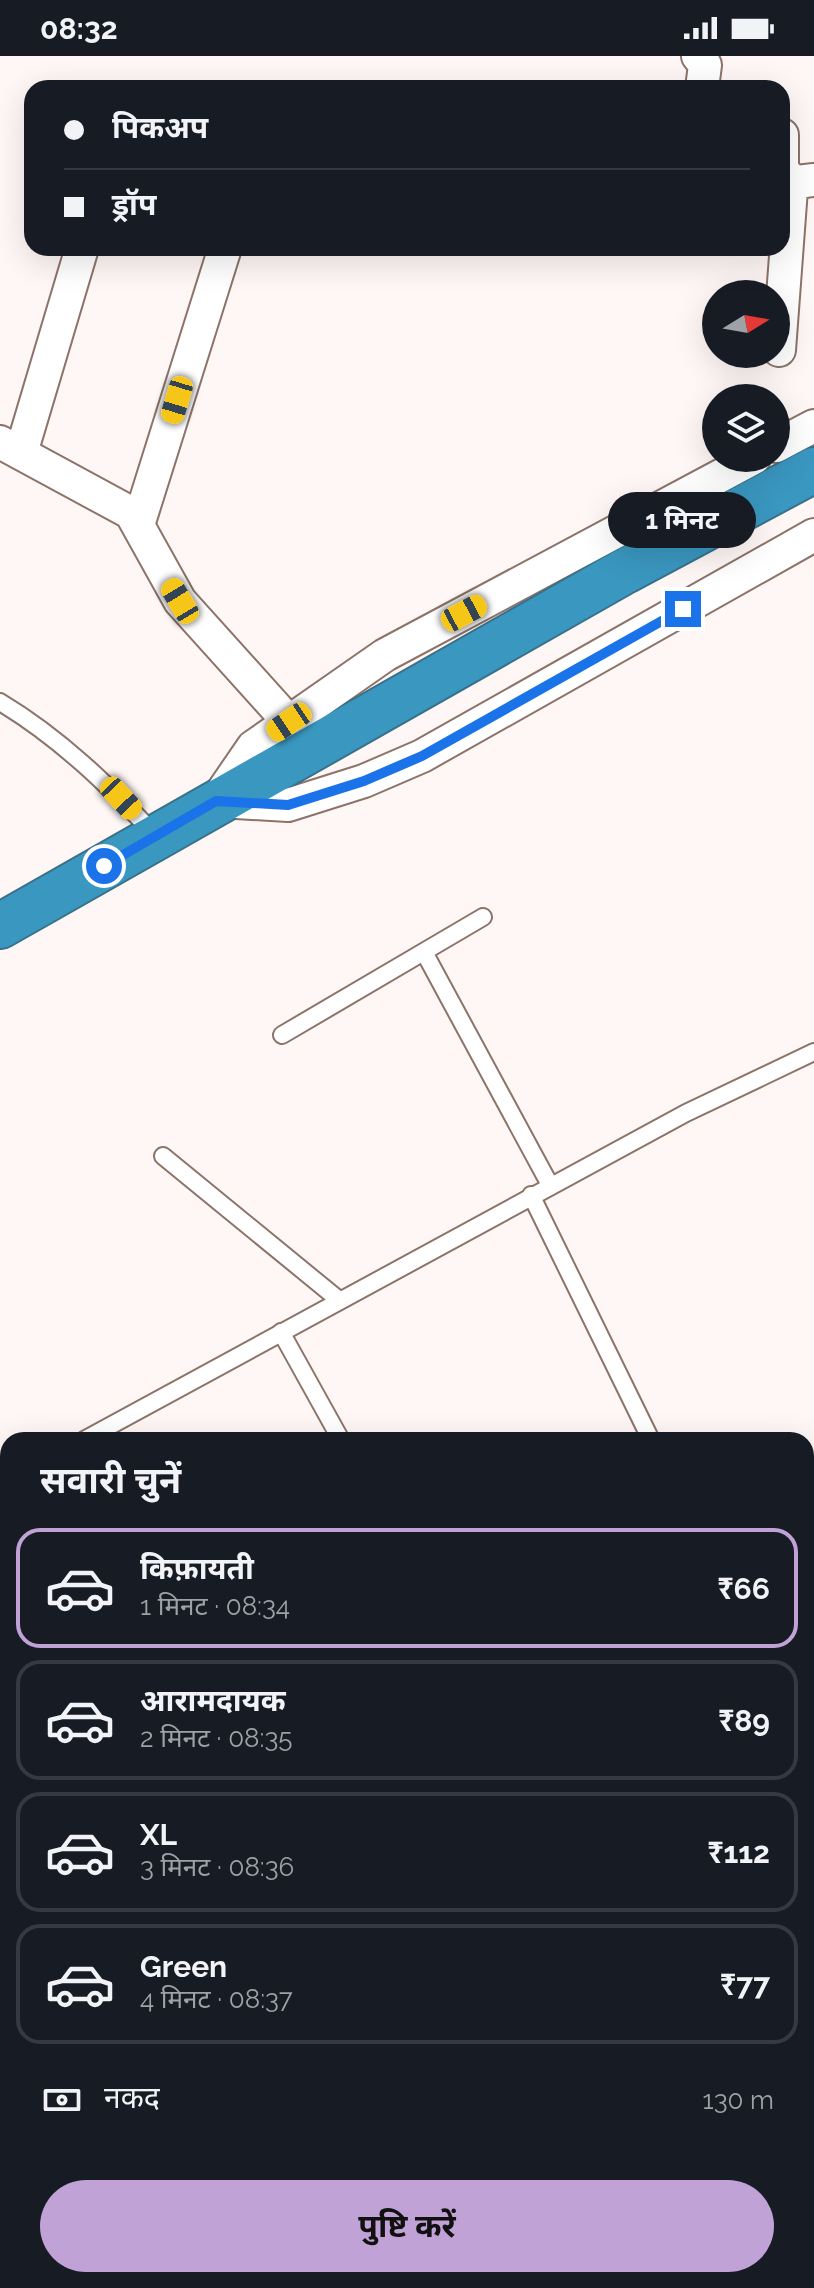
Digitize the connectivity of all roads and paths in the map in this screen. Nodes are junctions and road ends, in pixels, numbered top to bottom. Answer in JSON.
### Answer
{"nodes":[{"id":1,"x":698,"y":56,"type":"edge"},
{"id":2,"x":703,"y":80,"type":"edge"},
{"id":3,"x":804,"y":183,"type":"edge"},
{"id":4,"x":790,"y":202,"type":"edge"},
{"id":5,"x":79,"y":256,"type":"edge"},
{"id":6,"x":222,"y":256,"type":"edge"},
{"id":7,"x":786,"y":256,"type":"edge"},
{"id":8,"x":784,"y":280,"type":"edge"},
{"id":9,"x":814,"y":426,"type":"edge"},
{"id":10,"x":790,"y":439,"type":"edge"},
{"id":11,"x":10,"y":448,"type":"edge"},
{"id":12,"x":814,"y":470,"type":"edge"},
{"id":13,"x":728,"y":472,"type":"edge"},
{"id":14,"x":139,"y":522,"type":"junction"},
{"id":15,"x":814,"y":535,"type":"edge"},
{"id":16,"x":0,"y":702,"type":"edge"},
{"id":17,"x":289,"y":722,"type":"junction"},
{"id":18,"x":216,"y":801,"type":"junction"},
{"id":19,"x":156,"y":836,"type":"junction"},
{"id":20,"x":483,"y":917,"type":"dead end"},
{"id":21,"x":0,"y":926,"type":"edge"},
{"id":22,"x":424,"y":952,"type":"junction"},
{"id":23,"x":282,"y":1035,"type":"dead end"},
{"id":24,"x":814,"y":1052,"type":"edge"},
{"id":25,"x":163,"y":1156,"type":"dead end"},
{"id":26,"x":550,"y":1185,"type":"junction"},
{"id":27,"x":531,"y":1195,"type":"junction"},
{"id":28,"x":339,"y":1300,"type":"junction"},
{"id":29,"x":281,"y":1332,"type":"junction"},
{"id":30,"x":99,"y":1432,"type":"edge"},
{"id":31,"x":337,"y":1432,"type":"edge"},
{"id":32,"x":647,"y":1432,"type":"edge"}],
"edges":[{"from":1,"to":2,"type":"street"},
{"from":3,"to":4,"type":"street"},
{"from":5,"to":11,"type":"street"},
{"from":6,"to":14,"type":"street"},
{"from":7,"to":8,"type":"street"},
{"from":9,"to":10,"type":"street"},
{"from":11,"to":14,"type":"street"},
{"from":12,"to":18,"type":"highway"},
{"from":13,"to":17,"type":"street"},
{"from":14,"to":17,"type":"street"},
{"from":15,"to":18,"type":"street"},
{"from":16,"to":19,"type":"lane"},
{"from":17,"to":18,"type":"street"},
{"from":18,"to":19,"type":"highway"},
{"from":19,"to":21,"type":"highway"},
{"from":20,"to":22,"type":"lane"},
{"from":22,"to":23,"type":"lane"},
{"from":22,"to":26,"type":"lane"},
{"from":24,"to":26,"type":"lane"},
{"from":25,"to":28,"type":"lane"},
{"from":26,"to":27,"type":"lane"},
{"from":27,"to":28,"type":"lane"},
{"from":27,"to":32,"type":"lane"},
{"from":28,"to":29,"type":"lane"},
{"from":29,"to":30,"type":"lane"},
{"from":29,"to":31,"type":"lane"}]}
